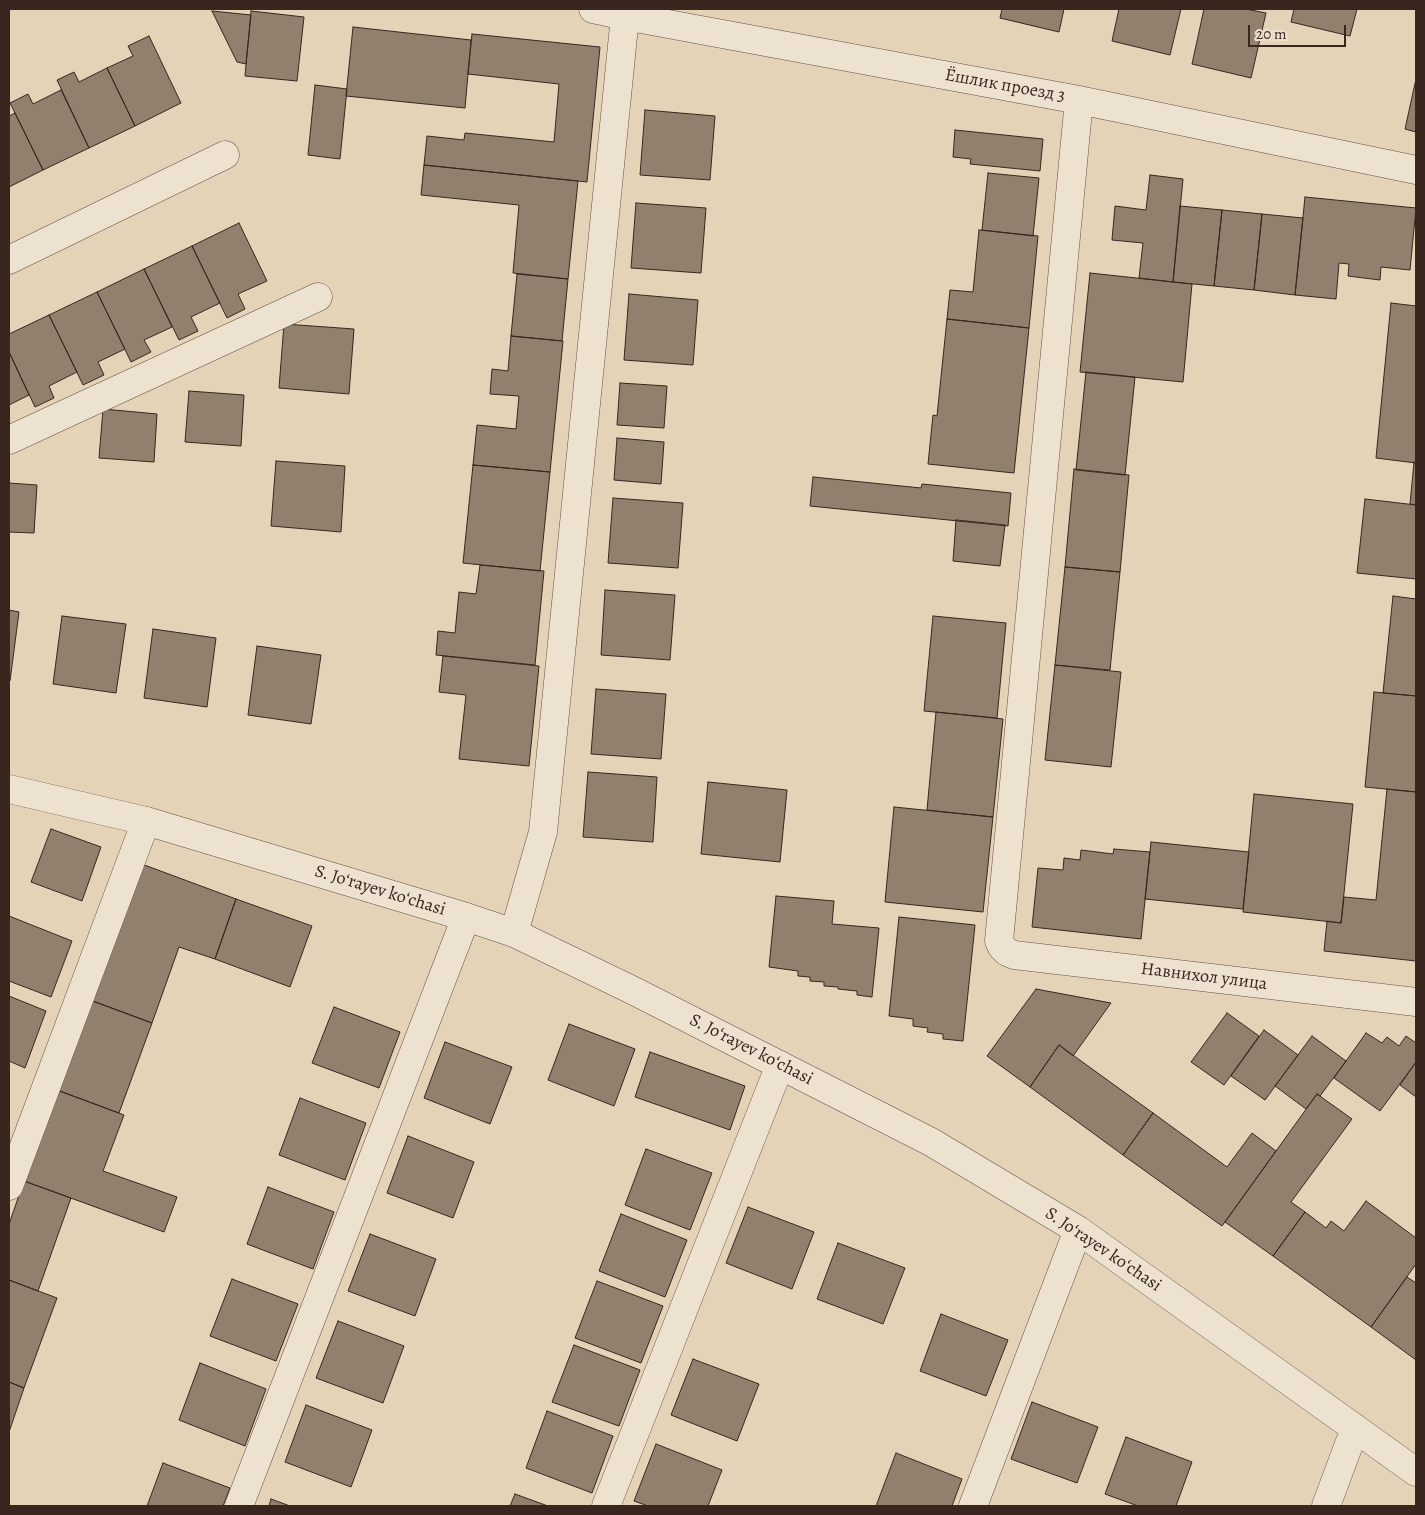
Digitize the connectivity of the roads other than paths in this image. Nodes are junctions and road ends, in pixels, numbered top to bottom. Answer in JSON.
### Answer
{"nodes":[{"id":1,"x":593,"y":9,"type":"edge"},
{"id":2,"x":626,"y":16,"type":"junction"},
{"id":3,"x":1079,"y":100,"type":"junction"},
{"id":4,"x":225,"y":155,"type":"dead end"},
{"id":5,"x":1416,"y":170,"type":"edge"},
{"id":6,"x":9,"y":260,"type":"edge"},
{"id":7,"x":318,"y":297,"type":"dead end"},
{"id":8,"x":9,"y":440,"type":"edge"},
{"id":9,"x":9,"y":789,"type":"edge"},
{"id":10,"x":146,"y":821,"type":"junction"},
{"id":11,"x":466,"y":917,"type":"junction"},
{"id":12,"x":514,"y":933,"type":"junction"},
{"id":13,"x":1416,"y":1002,"type":"edge"},
{"id":14,"x":780,"y":1065,"type":"junction"},
{"id":15,"x":9,"y":1186,"type":"edge"},
{"id":16,"x":1078,"y":1230,"type":"junction"},
{"id":17,"x":1355,"y":1428,"type":"junction"},
{"id":18,"x":1416,"y":1472,"type":"edge"},
{"id":19,"x":239,"y":1506,"type":"edge"},
{"id":20,"x":606,"y":1506,"type":"edge"},
{"id":21,"x":972,"y":1506,"type":"edge"},
{"id":22,"x":1326,"y":1506,"type":"edge"}],
"edges":[{"from":1,"to":2,"type":"street","name":"Ёшлик проезд 3"},
{"from":2,"to":3,"type":"street","name":"Ёшлик проезд 3"},
{"from":2,"to":12,"type":"street"},
{"from":3,"to":5,"type":"street","name":"Ёшлик проезд 3"},
{"from":3,"to":13,"type":"street","name":"Навнихол улица"},
{"from":4,"to":6,"type":"street"},
{"from":7,"to":8,"type":"street"},
{"from":9,"to":10,"type":"street","name":"S. Joʻrayev koʻchasi"},
{"from":10,"to":11,"type":"street","name":"S. Joʻrayev koʻchasi"},
{"from":10,"to":15,"type":"street"},
{"from":11,"to":12,"type":"street","name":"S. Joʻrayev koʻchasi"},
{"from":11,"to":19,"type":"street"},
{"from":12,"to":14,"type":"street","name":"S. Joʻrayev koʻchasi"},
{"from":14,"to":16,"type":"street","name":"S. Joʻrayev koʻchasi"},
{"from":14,"to":20,"type":"street"},
{"from":16,"to":17,"type":"street","name":"S. Joʻrayev koʻchasi"},
{"from":16,"to":21,"type":"street"},
{"from":17,"to":18,"type":"street","name":"S. Joʻrayev koʻchasi"},
{"from":17,"to":22,"type":"street"}]}
